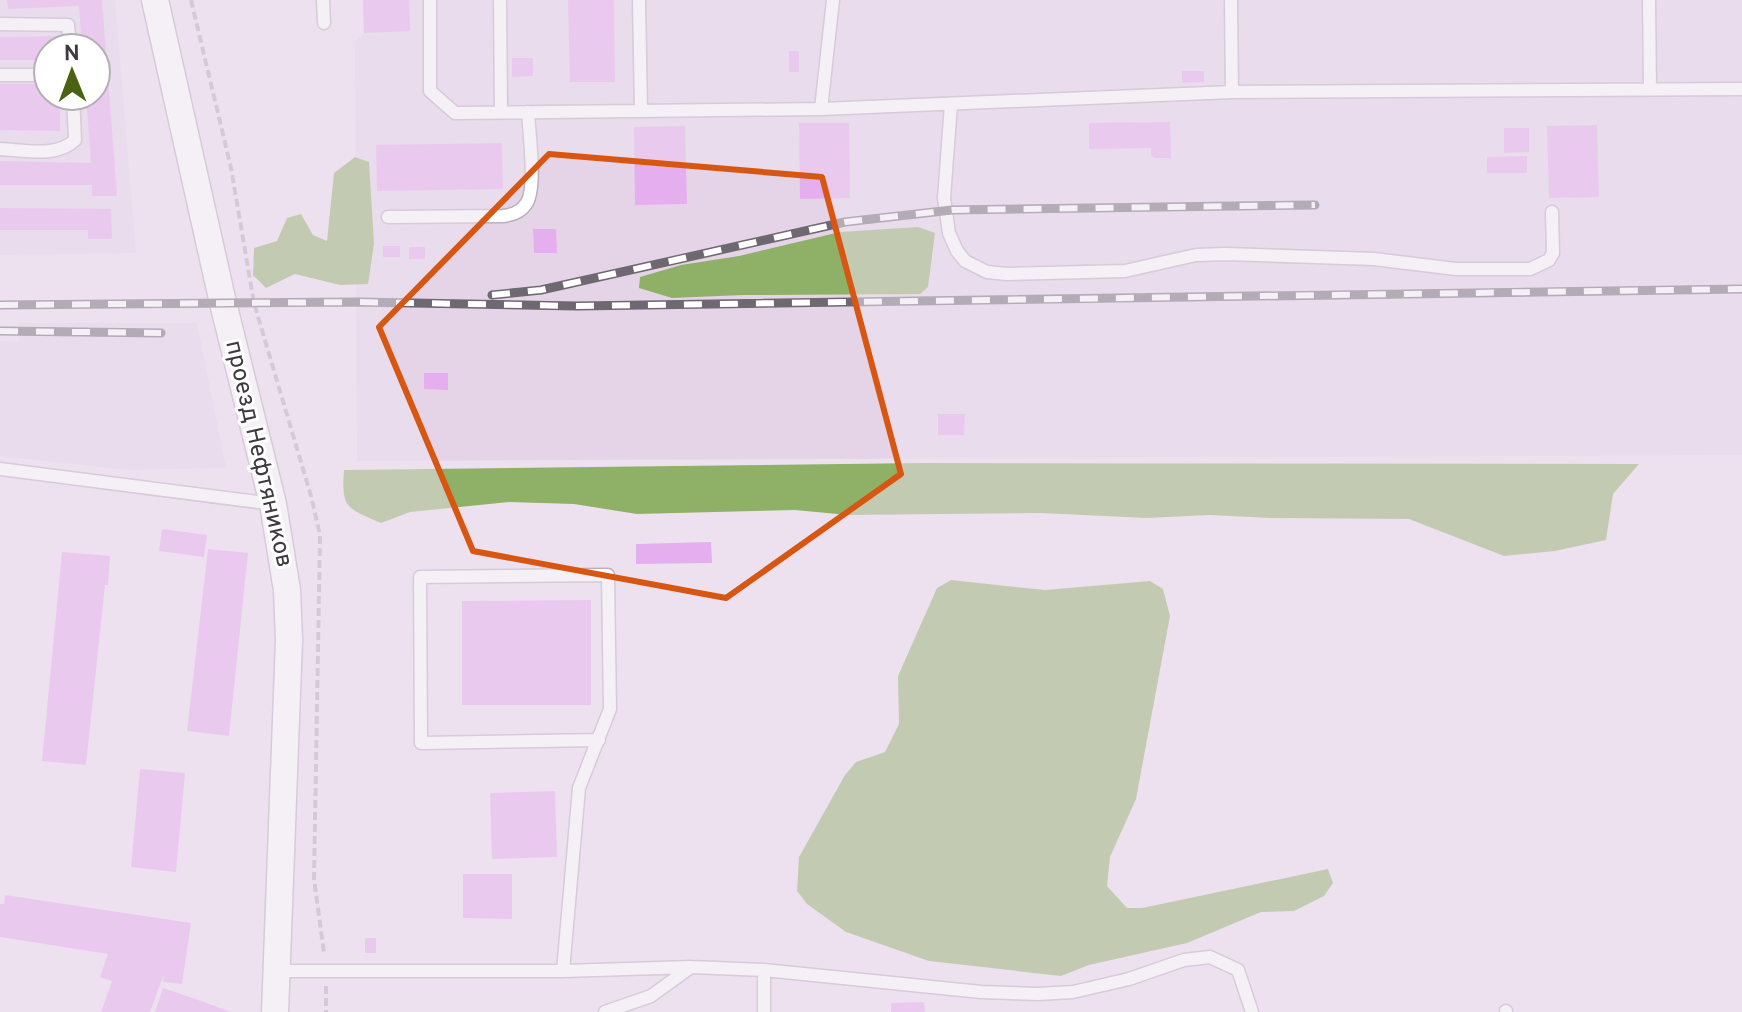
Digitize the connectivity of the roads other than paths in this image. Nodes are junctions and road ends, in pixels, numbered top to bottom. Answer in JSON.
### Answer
{"nodes":[{"id":1,"x":155,"y":0,"type":"edge"},
{"id":2,"x":323,"y":0,"type":"edge"},
{"id":3,"x":430,"y":0,"type":"edge"},
{"id":4,"x":500,"y":0,"type":"edge"},
{"id":5,"x":639,"y":0,"type":"edge"},
{"id":6,"x":833,"y":0,"type":"edge"},
{"id":7,"x":1231,"y":0,"type":"edge"},
{"id":8,"x":1649,"y":0,"type":"edge"},
{"id":9,"x":324,"y":23,"type":"dead end"},
{"id":10,"x":0,"y":24,"type":"edge"},
{"id":11,"x":69,"y":32,"type":"edge"},
{"id":12,"x":0,"y":75,"type":"edge"},
{"id":13,"x":32,"y":75,"type":"edge"},
{"id":14,"x":1650,"y":89,"type":"junction"},
{"id":15,"x":1742,"y":89,"type":"edge"},
{"id":16,"x":1232,"y":92,"type":"junction"},
{"id":17,"x":951,"y":104,"type":"junction"},
{"id":18,"x":821,"y":109,"type":"junction"},
{"id":19,"x":641,"y":111,"type":"junction"},
{"id":20,"x":74,"y":112,"type":"edge"},
{"id":21,"x":528,"y":112,"type":"junction"},
{"id":22,"x":501,"y":113,"type":"junction"},
{"id":23,"x":0,"y":149,"type":"edge"},
{"id":24,"x":1552,"y":212,"type":"dead end"},
{"id":25,"x":388,"y":217,"type":"dead end"},
{"id":26,"x":0,"y":469,"type":"edge"},
{"id":27,"x":273,"y":504,"type":"junction"},
{"id":28,"x":599,"y":740,"type":"junction"},
{"id":29,"x":691,"y":967,"type":"junction"},
{"id":30,"x":764,"y":970,"type":"junction"},
{"id":31,"x":276,"y":971,"type":"junction"},
{"id":32,"x":563,"y":971,"type":"junction"},
{"id":33,"x":275,"y":1012,"type":"edge"},
{"id":34,"x":605,"y":1012,"type":"edge"},
{"id":35,"x":764,"y":1012,"type":"edge"},
{"id":36,"x":1252,"y":1012,"type":"edge"}],
"edges":[{"from":1,"to":27,"type":"street","name":"проезд Нефтяников"},
{"from":2,"to":9,"type":"lane"},
{"from":3,"to":22,"type":"lane"},
{"from":4,"to":22,"type":"lane"},
{"from":5,"to":19,"type":"lane"},
{"from":6,"to":18,"type":"lane"},
{"from":7,"to":16,"type":"lane"},
{"from":8,"to":14,"type":"lane"},
{"from":10,"to":11,"type":"lane"},
{"from":12,"to":13,"type":"lane"},
{"from":14,"to":15,"type":"lane"},
{"from":14,"to":16,"type":"lane"},
{"from":16,"to":17,"type":"lane"},
{"from":17,"to":18,"type":"lane"},
{"from":17,"to":24,"type":"lane"},
{"from":18,"to":19,"type":"lane"},
{"from":19,"to":21,"type":"lane"},
{"from":20,"to":23,"type":"lane"},
{"from":21,"to":22,"type":"lane"},
{"from":21,"to":25,"type":"lane"},
{"from":26,"to":27,"type":"lane"},
{"from":27,"to":31,"type":"street","name":"проезд Нефтяников"},
{"from":28,"to":28,"type":"lane"},
{"from":28,"to":32,"type":"lane"},
{"from":29,"to":30,"type":"lane"},
{"from":29,"to":32,"type":"lane"},
{"from":29,"to":34,"type":"lane"},
{"from":30,"to":35,"type":"lane"},
{"from":30,"to":36,"type":"lane"},
{"from":31,"to":32,"type":"lane"},
{"from":31,"to":33,"type":"street","name":"проезд Нефтяников"}]}
